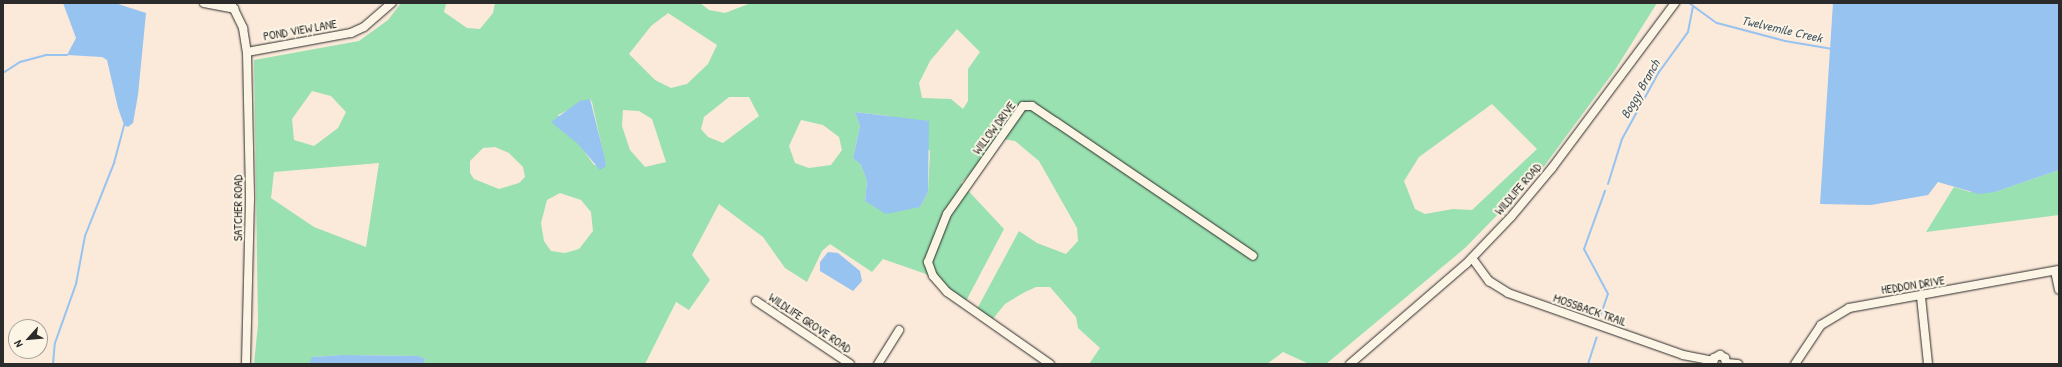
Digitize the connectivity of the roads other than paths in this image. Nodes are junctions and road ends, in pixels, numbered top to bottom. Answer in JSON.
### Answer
{"nodes":[{"id":1,"x":204,"y":3,"type":"edge"},
{"id":2,"x":392,"y":3,"type":"edge"},
{"id":3,"x":1674,"y":4,"type":"edge"},
{"id":4,"x":232,"y":6,"type":"edge"},
{"id":5,"x":246,"y":52,"type":"junction"},
{"id":6,"x":1253,"y":256,"type":"dead end"},
{"id":7,"x":1472,"y":258,"type":"junction"},
{"id":8,"x":2057,"y":270,"type":"edge"},
{"id":9,"x":2059,"y":290,"type":"edge"},
{"id":10,"x":1921,"y":298,"type":"junction"},
{"id":11,"x":756,"y":301,"type":"dead end"},
{"id":12,"x":899,"y":330,"type":"dead end"},
{"id":13,"x":1713,"y":363,"type":"edge"},
{"id":14,"x":1726,"y":363,"type":"edge"},
{"id":15,"x":246,"y":364,"type":"edge"},
{"id":16,"x":850,"y":364,"type":"edge"},
{"id":17,"x":878,"y":364,"type":"edge"},
{"id":18,"x":1050,"y":364,"type":"edge"},
{"id":19,"x":1350,"y":364,"type":"edge"},
{"id":20,"x":1738,"y":364,"type":"edge"},
{"id":21,"x":1794,"y":364,"type":"edge"},
{"id":22,"x":1928,"y":364,"type":"edge"}],
"edges":[{"from":1,"to":4,"type":"street","name":"POND VIEW LANE"},
{"from":2,"to":5,"type":"street","name":"POND VIEW LANE"},
{"from":3,"to":7,"type":"street","name":"WILDLIFE ROAD"},
{"from":4,"to":5,"type":"street","name":"POND VIEW LANE"},
{"from":5,"to":15,"type":"street","name":"SATCHER ROAD"},
{"from":6,"to":18,"type":"street","name":"WILLOW DRIVE"},
{"from":7,"to":13,"type":"street","name":"MOSSBACK TRAIL"},
{"from":7,"to":19,"type":"street","name":"WILDLIFE ROAD"},
{"from":8,"to":9,"type":"street"},
{"from":8,"to":10,"type":"street","name":"HEDDON DRIVE"},
{"from":10,"to":21,"type":"street","name":"HEDDON DRIVE"},
{"from":10,"to":22,"type":"street"},
{"from":11,"to":16,"type":"street","name":"WILDLIFE GROVE ROAD"},
{"from":12,"to":17,"type":"street"},
{"from":13,"to":14,"type":"street","name":"MOSSBACK TRAIL"},
{"from":14,"to":20,"type":"street","name":"MOSSBACK TRAIL"}]}
